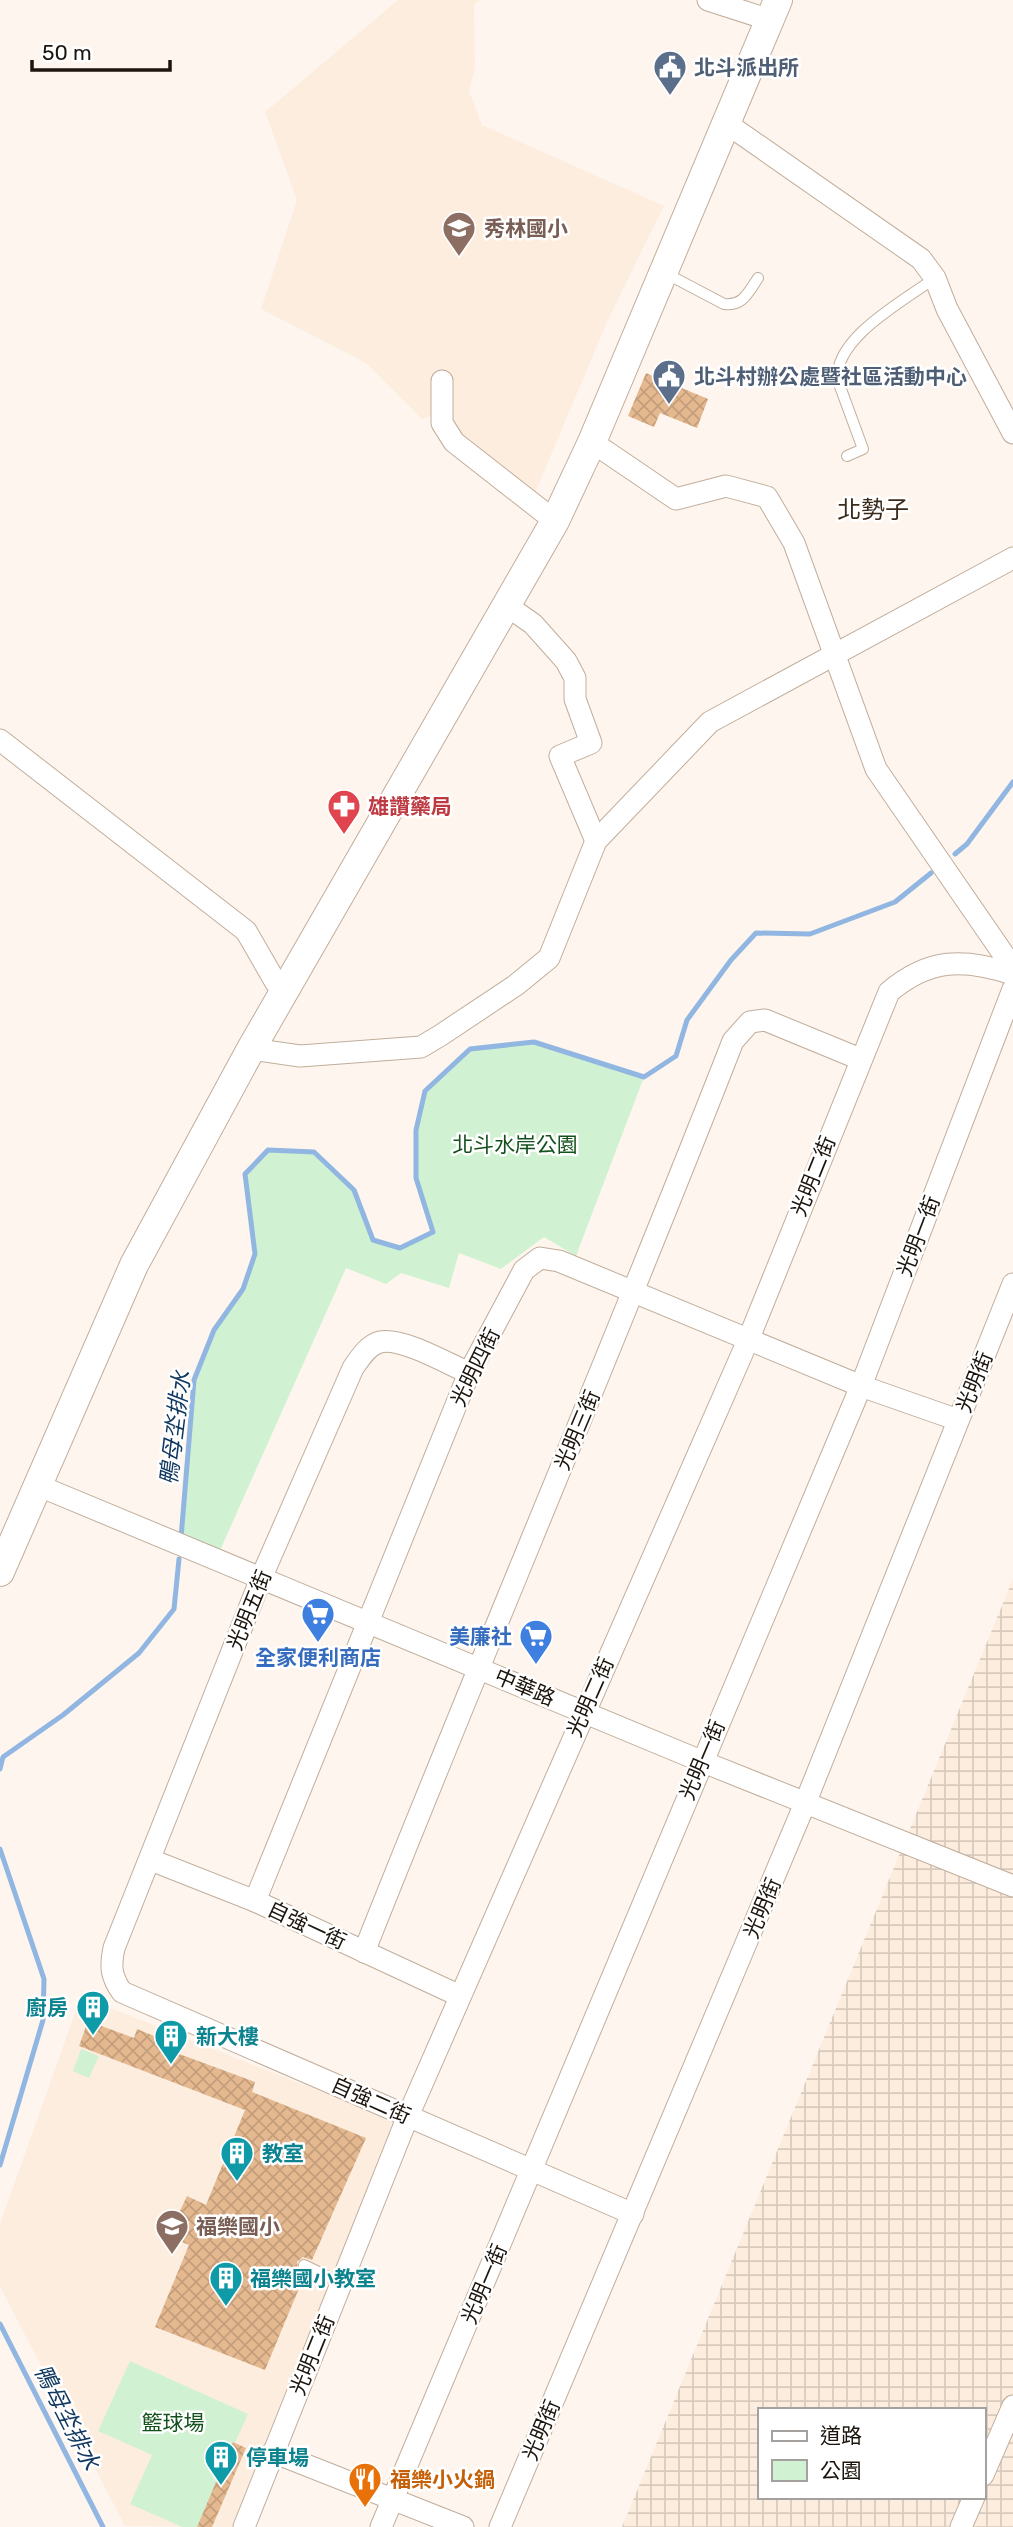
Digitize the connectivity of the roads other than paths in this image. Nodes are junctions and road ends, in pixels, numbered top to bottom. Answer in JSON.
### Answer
{"nodes":[{"id":1,"x":708,"y":0,"type":"edge"},
{"id":2,"x":774,"y":10,"type":"edge"},
{"id":3,"x":726,"y":123,"type":"junction"},
{"id":4,"x":662,"y":271,"type":"junction"},
{"id":5,"x":758,"y":278,"type":"dead end"},
{"id":6,"x":935,"y":278,"type":"junction"},
{"id":7,"x":442,"y":381,"type":"dead end"},
{"id":8,"x":1013,"y":433,"type":"edge"},
{"id":9,"x":592,"y":442,"type":"junction"},
{"id":10,"x":847,"y":456,"type":"dead end"},
{"id":11,"x":555,"y":522,"type":"junction"},
{"id":12,"x":1013,"y":558,"type":"edge"},
{"id":13,"x":506,"y":605,"type":"junction"},
{"id":14,"x":836,"y":655,"type":"junction"},
{"id":15,"x":0,"y":740,"type":"edge"},
{"id":16,"x":596,"y":841,"type":"junction"},
{"id":17,"x":1013,"y":968,"type":"edge"},
{"id":18,"x":1013,"y":974,"type":"edge"},
{"id":19,"x":286,"y":989,"type":"junction"},
{"id":20,"x":1013,"y":989,"type":"edge"},
{"id":21,"x":251,"y":1049,"type":"junction"},
{"id":22,"x":860,"y":1059,"type":"junction"},
{"id":23,"x":1013,"y":1284,"type":"edge"},
{"id":24,"x":635,"y":1292,"type":"junction"},
{"id":25,"x":748,"y":1338,"type":"junction"},
{"id":26,"x":469,"y":1373,"type":"junction"},
{"id":27,"x":861,"y":1386,"type":"junction"},
{"id":28,"x":958,"y":1420,"type":"junction"},
{"id":29,"x":37,"y":1485,"type":"junction"},
{"id":30,"x":0,"y":1572,"type":"edge"},
{"id":31,"x":262,"y":1576,"type":"junction"},
{"id":32,"x":369,"y":1621,"type":"junction"},
{"id":33,"x":477,"y":1667,"type":"junction"},
{"id":34,"x":584,"y":1712,"type":"junction"},
{"id":35,"x":701,"y":1760,"type":"junction"},
{"id":36,"x":806,"y":1801,"type":"junction"},
{"id":37,"x":151,"y":1860,"type":"junction"},
{"id":38,"x":1013,"y":1886,"type":"edge"},
{"id":39,"x":255,"y":1901,"type":"junction"},
{"id":40,"x":364,"y":1952,"type":"junction"},
{"id":41,"x":113,"y":1980,"type":"joint"},
{"id":42,"x":460,"y":1996,"type":"junction"},
{"id":43,"x":408,"y":2116,"type":"junction"},
{"id":44,"x":532,"y":2170,"type":"junction"},
{"id":45,"x":633,"y":2214,"type":"junction"},
{"id":46,"x":304,"y":2265,"type":"dead end"},
{"id":47,"x":341,"y":2283,"type":"junction"},
{"id":48,"x":1013,"y":2406,"type":"edge"},
{"id":49,"x":273,"y":2452,"type":"junction"},
{"id":50,"x":985,"y":2470,"type":"edge"},
{"id":51,"x":393,"y":2499,"type":"junction"},
{"id":52,"x":973,"y":2499,"type":"edge"},
{"id":53,"x":244,"y":2527,"type":"edge"},
{"id":54,"x":381,"y":2527,"type":"edge"},
{"id":55,"x":463,"y":2527,"type":"edge"},
{"id":56,"x":500,"y":2527,"type":"edge"},
{"id":57,"x":961,"y":2527,"type":"edge"}],
"edges":[{"from":1,"to":2,"type":"street"},
{"from":2,"to":3,"type":"main road"},
{"from":3,"to":4,"type":"main road"},
{"from":3,"to":6,"type":"street"},
{"from":4,"to":5,"type":"lane"},
{"from":4,"to":9,"type":"main road"},
{"from":6,"to":8,"type":"street"},
{"from":6,"to":10,"type":"lane"},
{"from":7,"to":11,"type":"street"},
{"from":9,"to":11,"type":"main road"},
{"from":9,"to":14,"type":"street"},
{"from":11,"to":13,"type":"main road"},
{"from":12,"to":14,"type":"street"},
{"from":13,"to":16,"type":"street"},
{"from":13,"to":19,"type":"main road"},
{"from":14,"to":16,"type":"street"},
{"from":14,"to":17,"type":"street"},
{"from":15,"to":19,"type":"street"},
{"from":16,"to":21,"type":"street"},
{"from":18,"to":22,"type":"street","name":"光明二街"},
{"from":19,"to":21,"type":"main road"},
{"from":20,"to":27,"type":"street","name":"光明一街"},
{"from":21,"to":29,"type":"main road"},
{"from":22,"to":24,"type":"street","name":"光明三街"},
{"from":22,"to":25,"type":"street","name":"光明二街"},
{"from":23,"to":28,"type":"street","name":"光明街"},
{"from":24,"to":25,"type":"street","name":"光明四街"},
{"from":24,"to":26,"type":"street","name":"光明四街"},
{"from":24,"to":33,"type":"street","name":"光明三街"},
{"from":25,"to":27,"type":"street","name":"光明四街"},
{"from":25,"to":34,"type":"street","name":"光明二街"},
{"from":26,"to":31,"type":"street","name":"光明五街"},
{"from":26,"to":32,"type":"street","name":"光明四街"},
{"from":27,"to":28,"type":"street","name":"光明四街"},
{"from":27,"to":35,"type":"street","name":"光明一街"},
{"from":28,"to":36,"type":"street","name":"光明街"},
{"from":29,"to":30,"type":"main road"},
{"from":29,"to":31,"type":"street","name":"中華路"},
{"from":31,"to":32,"type":"street","name":"中華路"},
{"from":31,"to":37,"type":"street","name":"光明五街"},
{"from":32,"to":33,"type":"street","name":"中華路"},
{"from":32,"to":39,"type":"street","name":"光明四街"},
{"from":33,"to":34,"type":"street","name":"中華路"},
{"from":33,"to":40,"type":"street","name":"光明三街"},
{"from":34,"to":35,"type":"street","name":"中華路"},
{"from":34,"to":42,"type":"street","name":"光明二街"},
{"from":35,"to":36,"type":"street","name":"中華路"},
{"from":35,"to":44,"type":"street","name":"光明一街"},
{"from":36,"to":38,"type":"street","name":"中華路"},
{"from":36,"to":45,"type":"street","name":"光明街"},
{"from":37,"to":39,"type":"street","name":"自強一街"},
{"from":37,"to":41,"type":"street","name":"光明五街"},
{"from":39,"to":40,"type":"street","name":"自強一街"},
{"from":40,"to":42,"type":"street","name":"自強一街"},
{"from":41,"to":43,"type":"street","name":"自強二街"},
{"from":42,"to":43,"type":"street","name":"光明二街"},
{"from":43,"to":44,"type":"street","name":"自強二街"},
{"from":43,"to":47,"type":"street","name":"光明二街"},
{"from":44,"to":45,"type":"street","name":"自強二街"},
{"from":44,"to":51,"type":"street","name":"光明一街"},
{"from":45,"to":56,"type":"street","name":"光明街"},
{"from":46,"to":47,"type":"lane"},
{"from":47,"to":49,"type":"street","name":"光明二街"},
{"from":48,"to":50,"type":"street"},
{"from":49,"to":51,"type":"street"},
{"from":49,"to":53,"type":"street","name":"光明二街"},
{"from":51,"to":54,"type":"street","name":"光明一街"},
{"from":51,"to":55,"type":"street"},
{"from":52,"to":57,"type":"street"}]}
